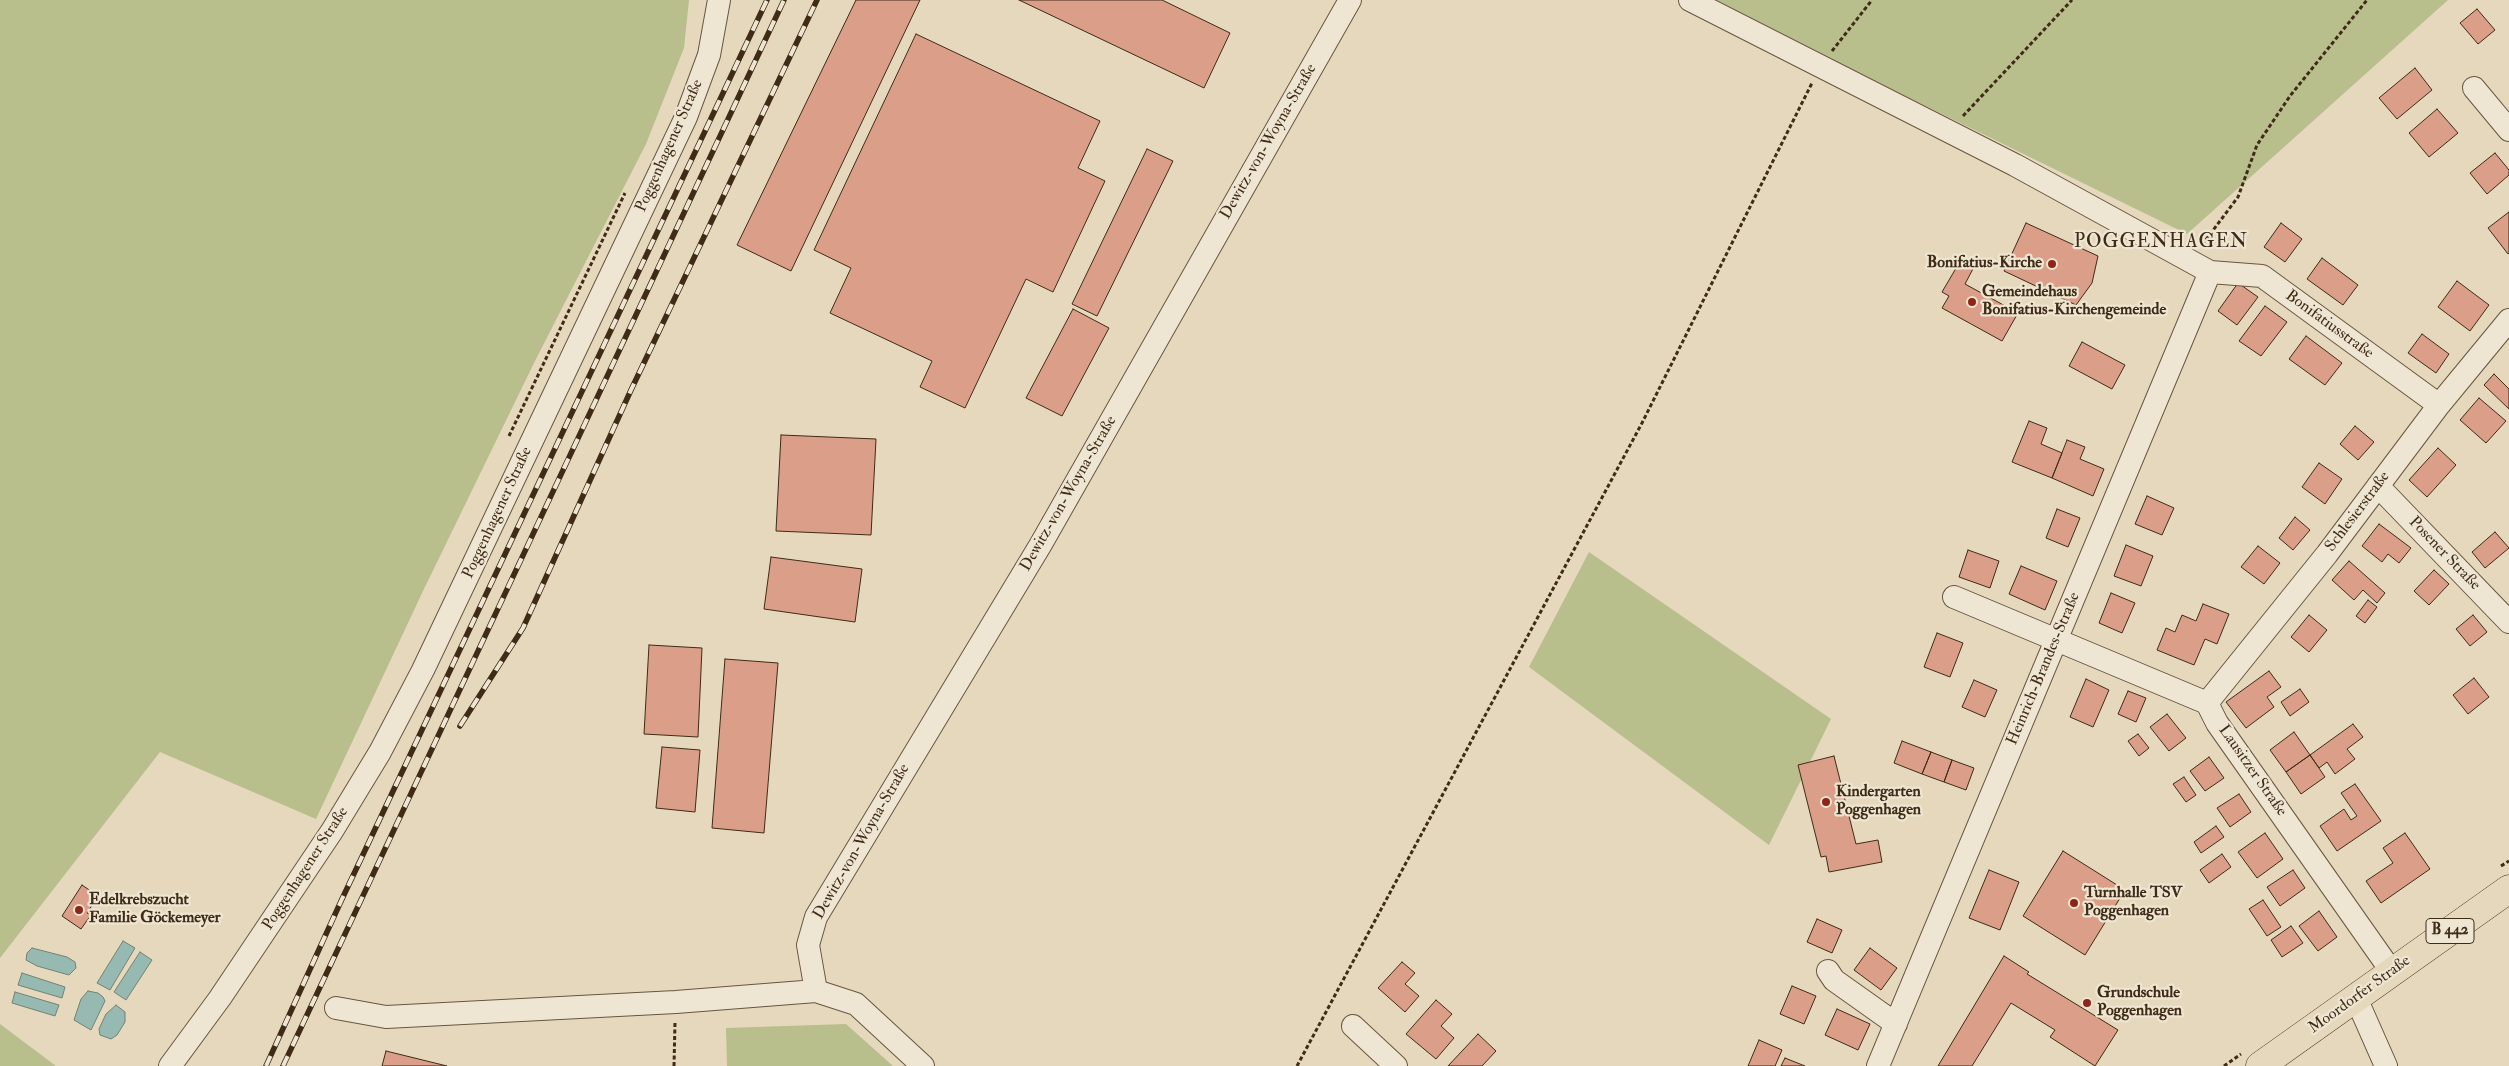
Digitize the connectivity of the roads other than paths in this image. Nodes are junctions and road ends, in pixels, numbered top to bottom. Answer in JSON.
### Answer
{"nodes":[{"id":1,"x":719,"y":0,"type":"edge"},
{"id":2,"x":1350,"y":0,"type":"edge"},
{"id":3,"x":1690,"y":0,"type":"edge"},
{"id":4,"x":2474,"y":88,"type":"dead end"},
{"id":5,"x":2509,"y":130,"type":"edge"},
{"id":6,"x":2210,"y":272,"type":"junction"},
{"id":7,"x":2509,"y":320,"type":"edge"},
{"id":8,"x":2439,"y":405,"type":"junction"},
{"id":9,"x":2378,"y":486,"type":"junction"},
{"id":10,"x":1954,"y":597,"type":"dead end"},
{"id":11,"x":2509,"y":622,"type":"edge"},
{"id":12,"x":2056,"y":640,"type":"junction"},
{"id":13,"x":2207,"y":703,"type":"junction"},
{"id":14,"x":2509,"y":889,"type":"edge"},
{"id":15,"x":1828,"y":971,"type":"dead end"},
{"id":16,"x":2392,"y":972,"type":"junction"},
{"id":17,"x":816,"y":991,"type":"junction"},
{"id":18,"x":2356,"y":998,"type":"junction"},
{"id":19,"x":336,"y":1008,"type":"dead end"},
{"id":20,"x":1896,"y":1024,"type":"junction"},
{"id":21,"x":1353,"y":1026,"type":"dead end"},
{"id":22,"x":170,"y":1066,"type":"edge"},
{"id":23,"x":923,"y":1066,"type":"edge"},
{"id":24,"x":1396,"y":1066,"type":"edge"},
{"id":25,"x":1878,"y":1066,"type":"edge"},
{"id":26,"x":2260,"y":1066,"type":"edge"},
{"id":27,"x":2386,"y":1066,"type":"edge"}],
"edges":[{"from":1,"to":22,"type":"street","name":"Poggenhagener Straße"},
{"from":2,"to":17,"type":"street","name":"Dewitz-von-Woyna-Straße"},
{"from":3,"to":6,"type":"street"},
{"from":4,"to":5,"type":"street"},
{"from":6,"to":8,"type":"street","name":"Bonifatiusstraße"},
{"from":6,"to":12,"type":"street","name":"Heinrich-Brandes-Straße"},
{"from":7,"to":8,"type":"street","name":"Schlesierstraße"},
{"from":8,"to":9,"type":"street","name":"Schlesierstraße"},
{"from":9,"to":11,"type":"street","name":"Posener Straße"},
{"from":9,"to":13,"type":"street","name":"Schlesierstraße"},
{"from":10,"to":12,"type":"street"},
{"from":12,"to":13,"type":"street"},
{"from":12,"to":20,"type":"street","name":"Heinrich-Brandes-Straße"},
{"from":13,"to":16,"type":"street","name":"Lausitzer Straße"},
{"from":14,"to":16,"type":"main road","name":"Moordorfer Straße","number":"B 442"},
{"from":15,"to":20,"type":"street"},
{"from":16,"to":18,"type":"main road","name":"Moordorfer Straße","number":"B 442"},
{"from":17,"to":19,"type":"street"},
{"from":17,"to":23,"type":"street"},
{"from":18,"to":26,"type":"main road","name":"Moordorfer Straße","number":"B 442"},
{"from":18,"to":27,"type":"street"},
{"from":20,"to":25,"type":"street","name":"Heinrich-Brandes-Straße"},
{"from":21,"to":24,"type":"street"}]}
